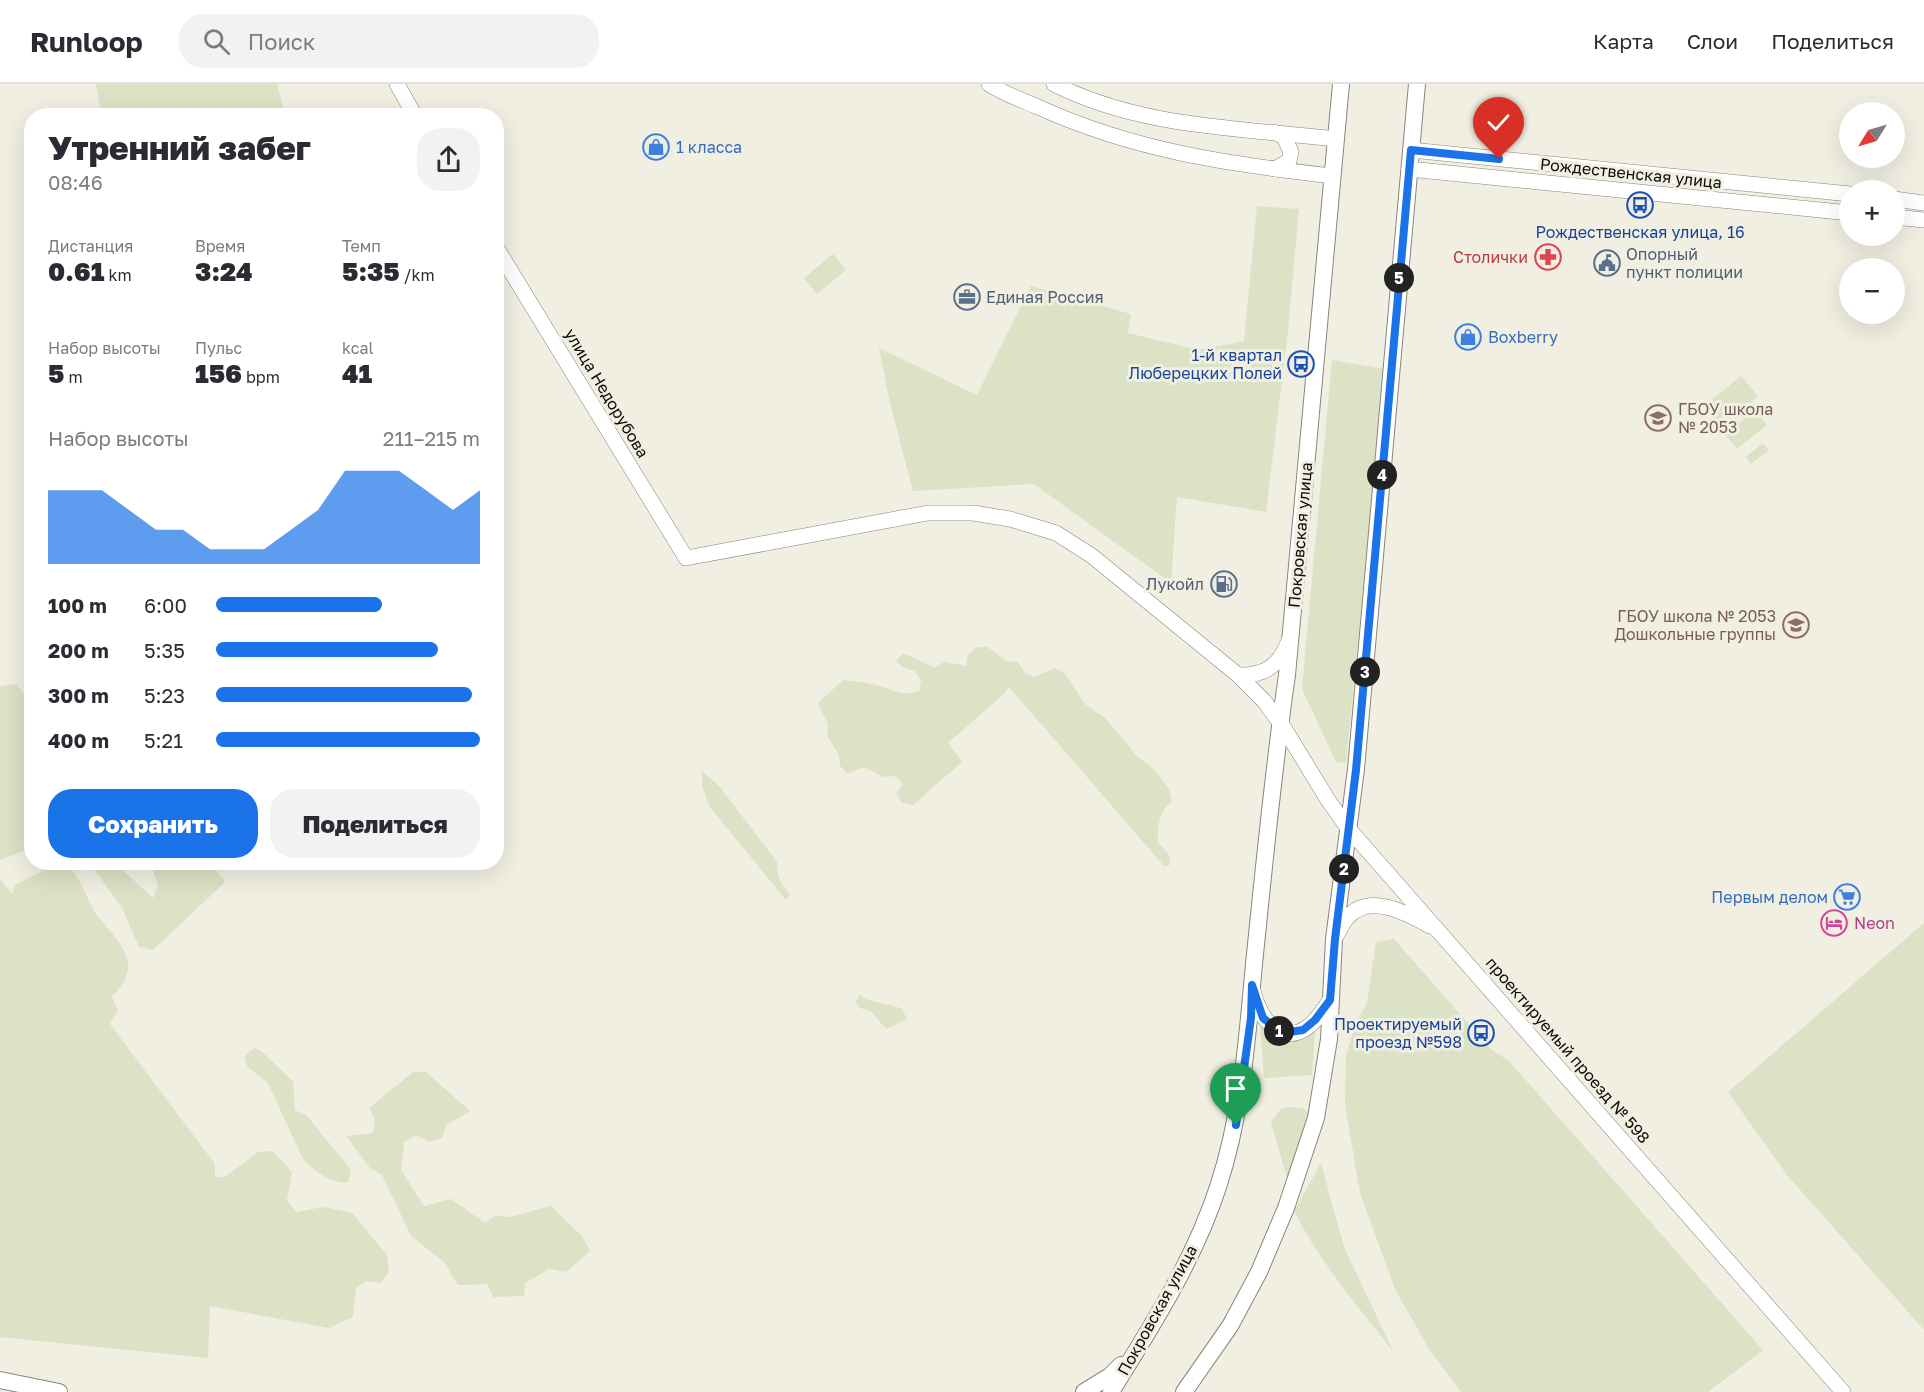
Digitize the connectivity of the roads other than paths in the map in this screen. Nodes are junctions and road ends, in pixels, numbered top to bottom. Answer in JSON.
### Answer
{"nodes":[{"id":1,"x":397,"y":84,"type":"edge"},
{"id":2,"x":988,"y":84,"type":"edge"},
{"id":3,"x":1054,"y":84,"type":"edge"},
{"id":4,"x":1341,"y":84,"type":"edge"},
{"id":5,"x":1417,"y":84,"type":"edge"},
{"id":6,"x":410,"y":108,"type":"edge"},
{"id":7,"x":1272,"y":132,"type":"junction"},
{"id":8,"x":1336,"y":139,"type":"junction"},
{"id":9,"x":1411,"y":150,"type":"junction"},
{"id":10,"x":1409,"y":169,"type":"junction"},
{"id":11,"x":1275,"y":170,"type":"junction"},
{"id":12,"x":1332,"y":176,"type":"junction"},
{"id":13,"x":1839,"y":193,"type":"edge"},
{"id":14,"x":1905,"y":200,"type":"edge"},
{"id":15,"x":1924,"y":203,"type":"edge"},
{"id":16,"x":1839,"y":212,"type":"edge"},
{"id":17,"x":1905,"y":219,"type":"edge"},
{"id":18,"x":1924,"y":220,"type":"edge"},
{"id":19,"x":504,"y":260,"type":"edge"},
{"id":20,"x":686,"y":558,"type":"joint"},
{"id":21,"x":1290,"y":636,"type":"junction"},
{"id":22,"x":1238,"y":675,"type":"junction"},
{"id":23,"x":1280,"y":722,"type":"junction"},
{"id":24,"x":1347,"y":827,"type":"junction"},
{"id":25,"x":1441,"y":932,"type":"junction"},
{"id":26,"x":1335,"y":939,"type":"junction"},
{"id":27,"x":1252,"y":985,"type":"junction"},
{"id":28,"x":1330,"y":1000,"type":"junction"},
{"id":29,"x":1137,"y":1350,"type":"junction"},
{"id":30,"x":1207,"y":1362,"type":"junction"},
{"id":31,"x":0,"y":1380,"type":"edge"},
{"id":32,"x":59,"y":1392,"type":"edge"},
{"id":33,"x":1084,"y":1392,"type":"edge"},
{"id":34,"x":1111,"y":1392,"type":"edge"},
{"id":35,"x":1184,"y":1392,"type":"edge"},
{"id":36,"x":1194,"y":1392,"type":"edge"},
{"id":37,"x":1843,"y":1392,"type":"edge"}],
"edges":[{"from":1,"to":6,"type":"street"},
{"from":2,"to":11,"type":"street"},
{"from":3,"to":7,"type":"street"},
{"from":4,"to":8,"type":"main road","name":"Покровская улица"},
{"from":5,"to":9,"type":"main road"},
{"from":7,"to":8,"type":"street"},
{"from":7,"to":11,"type":"street"},
{"from":8,"to":12,"type":"main road","name":"Покровская улица"},
{"from":9,"to":10,"type":"main road"},
{"from":9,"to":13,"type":"street","name":"Рождественская улица"},
{"from":10,"to":16,"type":"street","name":"Рождественская улица"},
{"from":10,"to":24,"type":"main road"},
{"from":11,"to":12,"type":"street"},
{"from":12,"to":21,"type":"main road","name":"Покровская улица"},
{"from":14,"to":15,"type":"street"},
{"from":17,"to":18,"type":"street"},
{"from":19,"to":20,"type":"street","name":"улица Недорубова"},
{"from":20,"to":22,"type":"street","name":"проектируемый проезд № 598"},
{"from":21,"to":22,"type":"street"},
{"from":21,"to":23,"type":"main road","name":"Покровская улица"},
{"from":22,"to":23,"type":"street","name":"проектируемый проезд № 598"},
{"from":23,"to":24,"type":"street","name":"проектируемый проезд № 598"},
{"from":23,"to":27,"type":"main road","name":"Покровская улица"},
{"from":24,"to":25,"type":"street","name":"проектируемый проезд № 598"},
{"from":24,"to":26,"type":"main road"},
{"from":25,"to":26,"type":"street"},
{"from":25,"to":37,"type":"street","name":"проектируемый проезд № 598"},
{"from":26,"to":28,"type":"main road"},
{"from":27,"to":28,"type":"street"},
{"from":27,"to":29,"type":"main road","name":"Покровская улица"},
{"from":28,"to":30,"type":"main road"},
{"from":29,"to":33,"type":"main road"},
{"from":29,"to":34,"type":"main road","name":"Покровская улица"},
{"from":30,"to":35,"type":"main road"},
{"from":30,"to":36,"type":"main road"},
{"from":31,"to":32,"type":"main road"}]}
